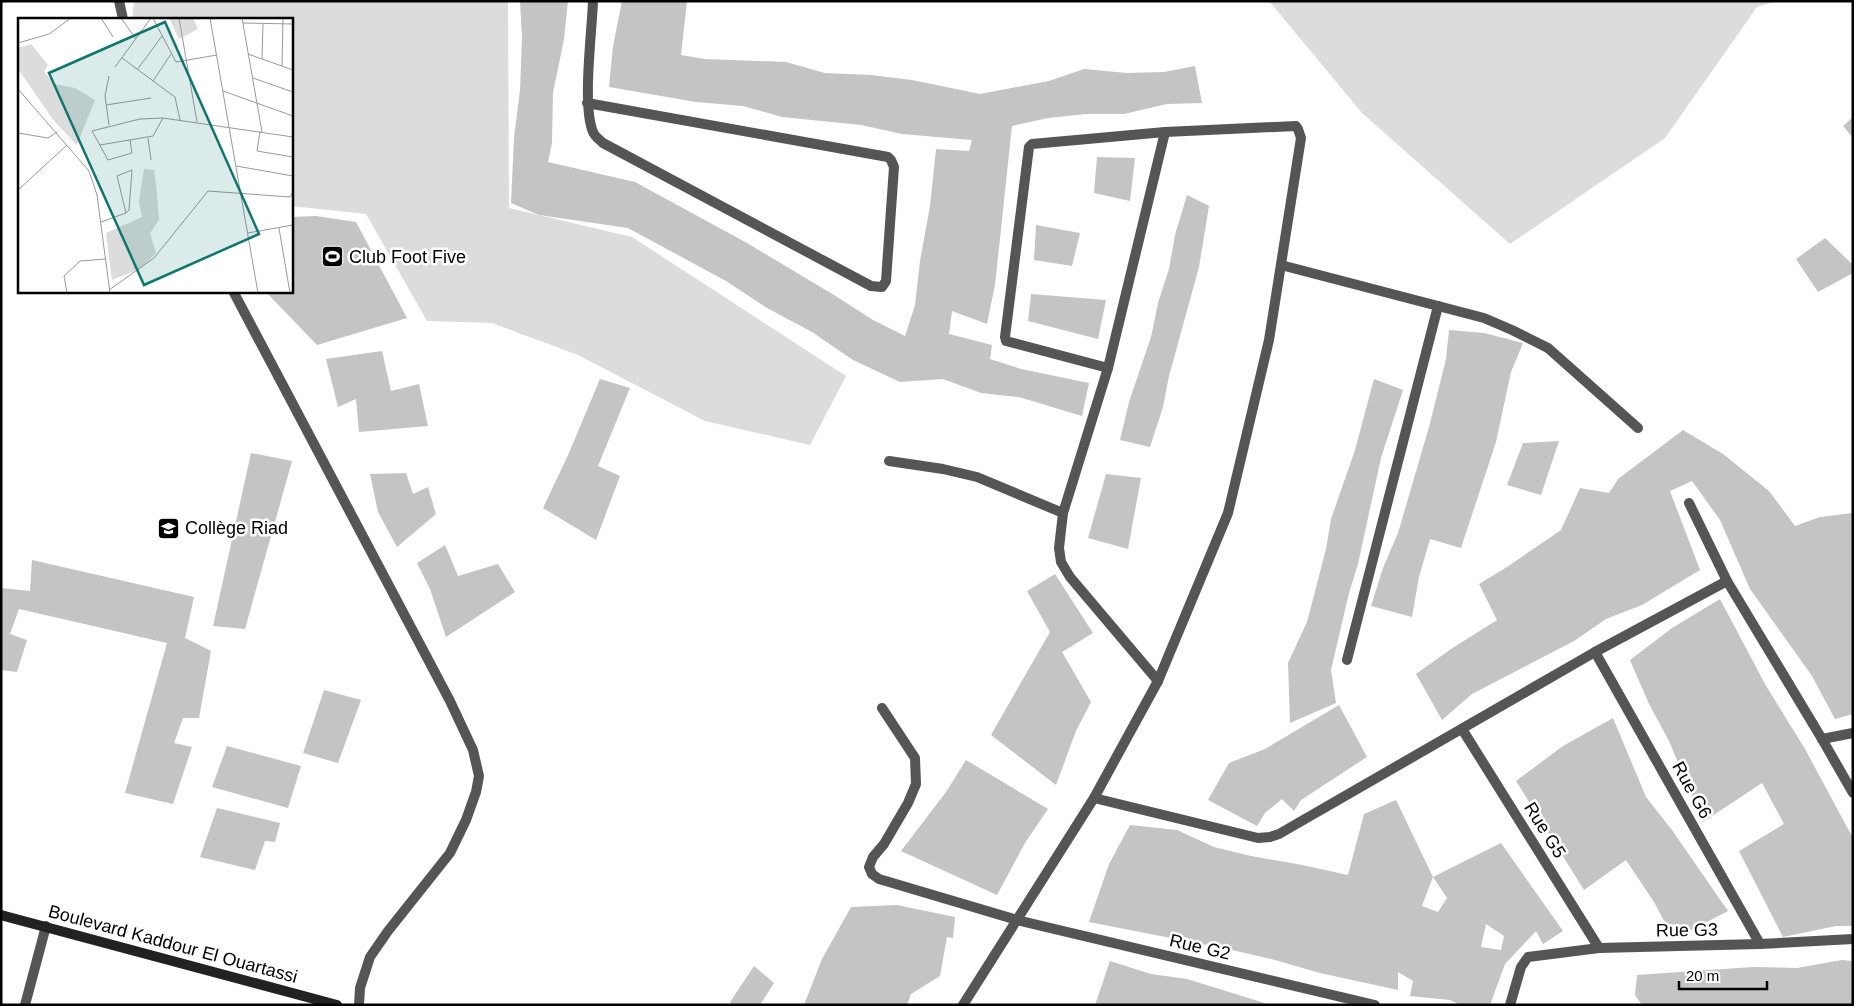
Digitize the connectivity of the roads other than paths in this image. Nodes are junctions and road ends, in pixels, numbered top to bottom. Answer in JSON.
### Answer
{"nodes":[{"id":1,"x":119,"y":1,"type":"edge"},
{"id":2,"x":593,"y":1,"type":"edge"},
{"id":3,"x":123,"y":18,"type":"edge"},
{"id":4,"x":588,"y":103,"type":"junction"},
{"id":5,"x":1165,"y":132,"type":"junction"},
{"id":6,"x":1281,"y":265,"type":"junction"},
{"id":7,"x":234,"y":292,"type":"edge"},
{"id":8,"x":1438,"y":306,"type":"junction"},
{"id":9,"x":1108,"y":368,"type":"junction"},
{"id":10,"x":1638,"y":428,"type":"dead end"},
{"id":11,"x":889,"y":461,"type":"dead end"},
{"id":12,"x":1689,"y":503,"type":"dead end"},
{"id":13,"x":1063,"y":513,"type":"junction"},
{"id":14,"x":1727,"y":581,"type":"junction"},
{"id":15,"x":1595,"y":652,"type":"junction"},
{"id":16,"x":1347,"y":660,"type":"dead end"},
{"id":17,"x":1158,"y":682,"type":"junction"},
{"id":18,"x":882,"y":708,"type":"dead end"},
{"id":19,"x":1462,"y":729,"type":"junction"},
{"id":20,"x":1853,"y":733,"type":"edge"},
{"id":21,"x":1822,"y":739,"type":"junction"},
{"id":22,"x":1853,"y":793,"type":"edge"},
{"id":23,"x":1094,"y":798,"type":"junction"},
{"id":24,"x":2,"y":917,"type":"edge"},
{"id":25,"x":1017,"y":920,"type":"junction"},
{"id":26,"x":46,"y":926,"type":"junction"},
{"id":27,"x":1853,"y":939,"type":"edge"},
{"id":28,"x":1760,"y":944,"type":"junction"},
{"id":29,"x":1599,"y":948,"type":"junction"},
{"id":30,"x":25,"y":1005,"type":"edge"},
{"id":31,"x":337,"y":1005,"type":"edge"},
{"id":32,"x":359,"y":1005,"type":"edge"},
{"id":33,"x":963,"y":1005,"type":"edge"},
{"id":34,"x":1375,"y":1005,"type":"edge"},
{"id":35,"x":1510,"y":1005,"type":"edge"}],
"edges":[{"from":1,"to":3,"type":"street"},
{"from":2,"to":4,"type":"street"},
{"from":4,"to":4,"type":"street"},
{"from":5,"to":6,"type":"street"},
{"from":5,"to":9,"type":"street"},
{"from":5,"to":9,"type":"street"},
{"from":6,"to":8,"type":"street"},
{"from":6,"to":17,"type":"street"},
{"from":7,"to":32,"type":"street"},
{"from":8,"to":10,"type":"street"},
{"from":8,"to":16,"type":"street"},
{"from":9,"to":13,"type":"street"},
{"from":11,"to":13,"type":"street"},
{"from":12,"to":14,"type":"street"},
{"from":13,"to":17,"type":"street"},
{"from":14,"to":15,"type":"street"},
{"from":14,"to":21,"type":"street"},
{"from":15,"to":19,"type":"street"},
{"from":15,"to":28,"type":"street","name":"Rue G6"},
{"from":17,"to":23,"type":"street"},
{"from":18,"to":25,"type":"street","name":"Rue G2"},
{"from":19,"to":23,"type":"street"},
{"from":19,"to":29,"type":"street","name":"Rue G5"},
{"from":20,"to":21,"type":"street"},
{"from":21,"to":22,"type":"street"},
{"from":23,"to":25,"type":"street"},
{"from":24,"to":26,"type":"main road","name":"Boulevard Kaddour El Ouartassi"},
{"from":25,"to":33,"type":"street"},
{"from":25,"to":34,"type":"street","name":"Rue G2"},
{"from":26,"to":30,"type":"street"},
{"from":26,"to":31,"type":"main road","name":"Boulevard Kaddour El Ouartassi"},
{"from":27,"to":28,"type":"street","name":"Rue G3"},
{"from":28,"to":29,"type":"street","name":"Rue G3"},
{"from":29,"to":35,"type":"street","name":"Rue G3"}]}
